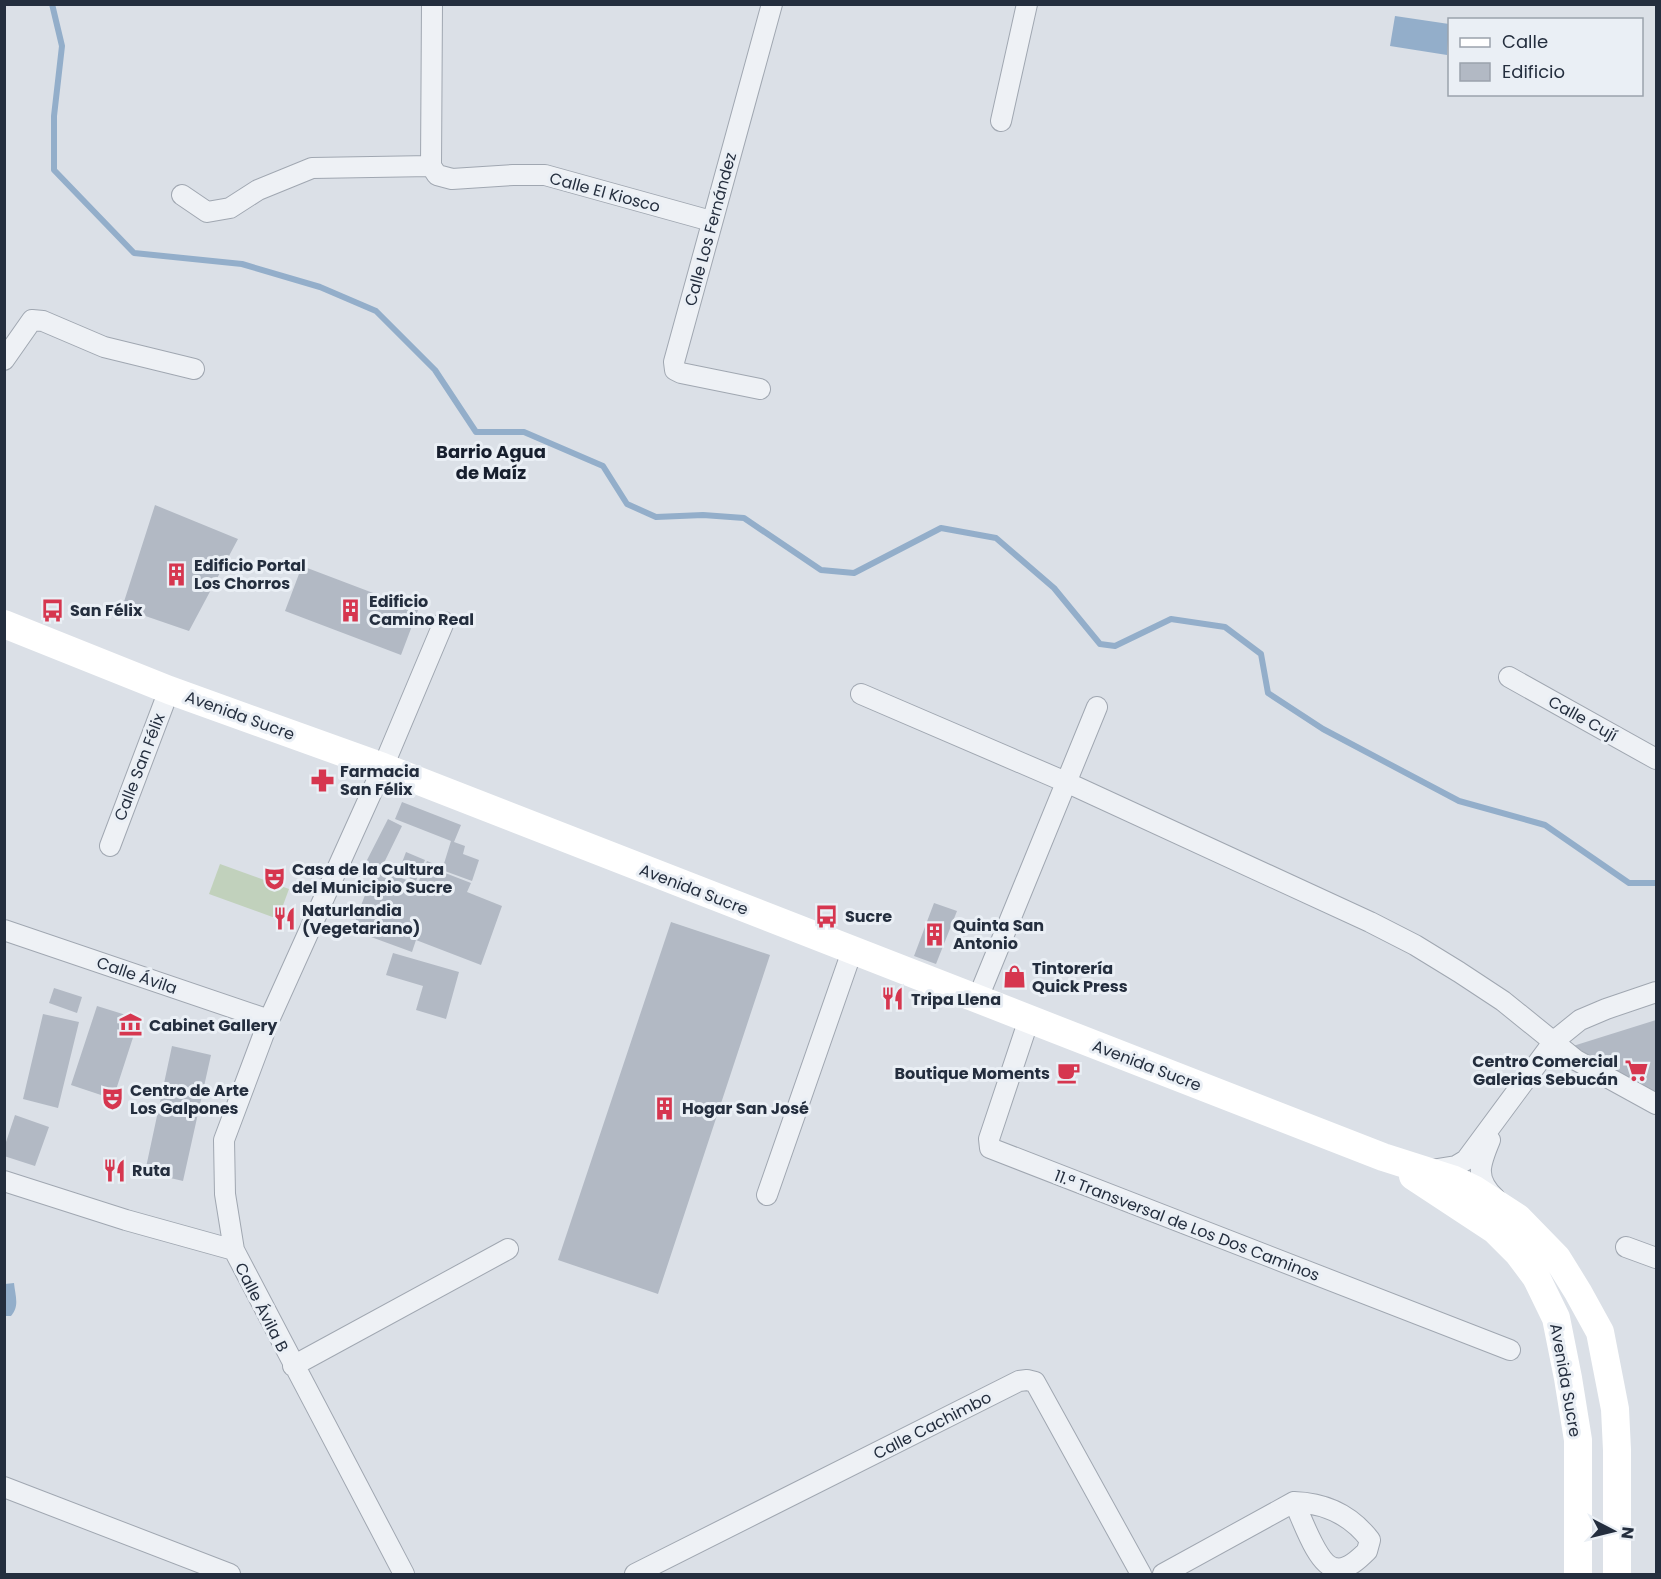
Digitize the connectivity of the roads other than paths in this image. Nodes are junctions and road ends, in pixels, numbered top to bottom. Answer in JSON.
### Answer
{"nodes":[{"id":1,"x":432,"y":4,"type":"edge"},
{"id":2,"x":772,"y":4,"type":"edge"},
{"id":3,"x":1027,"y":4,"type":"edge"},
{"id":4,"x":1001,"y":121,"type":"dead end"},
{"id":5,"x":431,"y":166,"type":"junction"},
{"id":6,"x":182,"y":195,"type":"dead end"},
{"id":7,"x":711,"y":221,"type":"junction"},
{"id":8,"x":4,"y":360,"type":"edge"},
{"id":9,"x":195,"y":369,"type":"dead end"},
{"id":10,"x":760,"y":389,"type":"dead end"},
{"id":11,"x":444,"y":622,"type":"dead end"},
{"id":12,"x":4,"y":624,"type":"edge"},
{"id":13,"x":1509,"y":677,"type":"dead end"},
{"id":14,"x":169,"y":690,"type":"junction"},
{"id":15,"x":861,"y":694,"type":"dead end"},
{"id":16,"x":1098,"y":707,"type":"dead end"},
{"id":17,"x":1656,"y":759,"type":"edge"},
{"id":18,"x":383,"y":767,"type":"junction"},
{"id":19,"x":1068,"y":783,"type":"junction"},
{"id":20,"x":110,"y":846,"type":"dead end"},
{"id":21,"x":4,"y":930,"type":"edge"},
{"id":22,"x":852,"y":951,"type":"junction"},
{"id":23,"x":1656,"y":992,"type":"edge"},
{"id":24,"x":978,"y":998,"type":"junction"},
{"id":25,"x":1029,"y":1019,"type":"junction"},
{"id":26,"x":269,"y":1020,"type":"junction"},
{"id":27,"x":1554,"y":1041,"type":"junction"},
{"id":28,"x":1656,"y":1104,"type":"edge"},
{"id":29,"x":1501,"y":1113,"type":"junction"},
{"id":30,"x":1383,"y":1157,"type":"junction"},
{"id":31,"x":1429,"y":1170,"type":"junction"},
{"id":32,"x":4,"y":1181,"type":"edge"},
{"id":33,"x":767,"y":1195,"type":"dead end"},
{"id":34,"x":1518,"y":1218,"type":"junction"},
{"id":35,"x":1626,"y":1247,"type":"dead end"},
{"id":36,"x":508,"y":1249,"type":"dead end"},
{"id":37,"x":234,"y":1250,"type":"junction"},
{"id":38,"x":1656,"y":1258,"type":"edge"},
{"id":39,"x":1510,"y":1350,"type":"dead end"},
{"id":40,"x":293,"y":1366,"type":"junction"},
{"id":41,"x":4,"y":1486,"type":"edge"},
{"id":42,"x":1294,"y":1502,"type":"dead end"},
{"id":43,"x":230,"y":1575,"type":"edge"},
{"id":44,"x":404,"y":1575,"type":"edge"},
{"id":45,"x":635,"y":1575,"type":"edge"},
{"id":46,"x":1141,"y":1575,"type":"edge"},
{"id":47,"x":1163,"y":1575,"type":"edge"},
{"id":48,"x":1578,"y":1575,"type":"edge"},
{"id":49,"x":1617,"y":1575,"type":"edge"}],
"edges":[{"from":1,"to":5,"type":"street"},
{"from":2,"to":7,"type":"street","name":"Calle Los Fernández"},
{"from":3,"to":4,"type":"street"},
{"from":5,"to":6,"type":"street"},
{"from":5,"to":7,"type":"street","name":"Calle El Kiosco"},
{"from":7,"to":10,"type":"street","name":"Calle Los Fernández"},
{"from":8,"to":9,"type":"street"},
{"from":11,"to":18,"type":"street"},
{"from":12,"to":14,"type":"main road","name":"Avenida Sucre"},
{"from":13,"to":17,"type":"street","name":"Calle Cují"},
{"from":14,"to":18,"type":"main road","name":"Avenida Sucre"},
{"from":14,"to":20,"type":"street","name":"Calle San Félix"},
{"from":15,"to":19,"type":"street"},
{"from":16,"to":19,"type":"street"},
{"from":18,"to":22,"type":"main road","name":"Avenida Sucre"},
{"from":18,"to":26,"type":"street"},
{"from":19,"to":24,"type":"street"},
{"from":19,"to":27,"type":"street"},
{"from":21,"to":26,"type":"street","name":"Calle Ávila"},
{"from":22,"to":24,"type":"main road","name":"Avenida Sucre"},
{"from":22,"to":33,"type":"street"},
{"from":23,"to":27,"type":"street"},
{"from":24,"to":25,"type":"main road","name":"Avenida Sucre"},
{"from":25,"to":30,"type":"main road","name":"Avenida Sucre"},
{"from":25,"to":39,"type":"street","name":"11.ª Transversal de Los Dos Caminos"},
{"from":26,"to":37,"type":"street"},
{"from":27,"to":28,"type":"street"},
{"from":27,"to":29,"type":"street"},
{"from":29,"to":31,"type":"street"},
{"from":29,"to":34,"type":"street"},
{"from":30,"to":31,"type":"main road","name":"Avenida Sucre"},
{"from":30,"to":48,"type":"main road","name":"Avenida Sucre"},
{"from":31,"to":34,"type":"main road","name":"Avenida Sucre"},
{"from":32,"to":37,"type":"street","name":"Calle Ávila B"},
{"from":34,"to":49,"type":"main road","name":"Avenida Sucre"},
{"from":35,"to":38,"type":"street"},
{"from":36,"to":40,"type":"street"},
{"from":37,"to":40,"type":"street","name":"Calle Ávila B"},
{"from":40,"to":44,"type":"street","name":"Calle Ávila B"},
{"from":41,"to":43,"type":"street"},
{"from":42,"to":47,"type":"street"},
{"from":45,"to":46,"type":"street","name":"Calle Cachimbo"}]}
